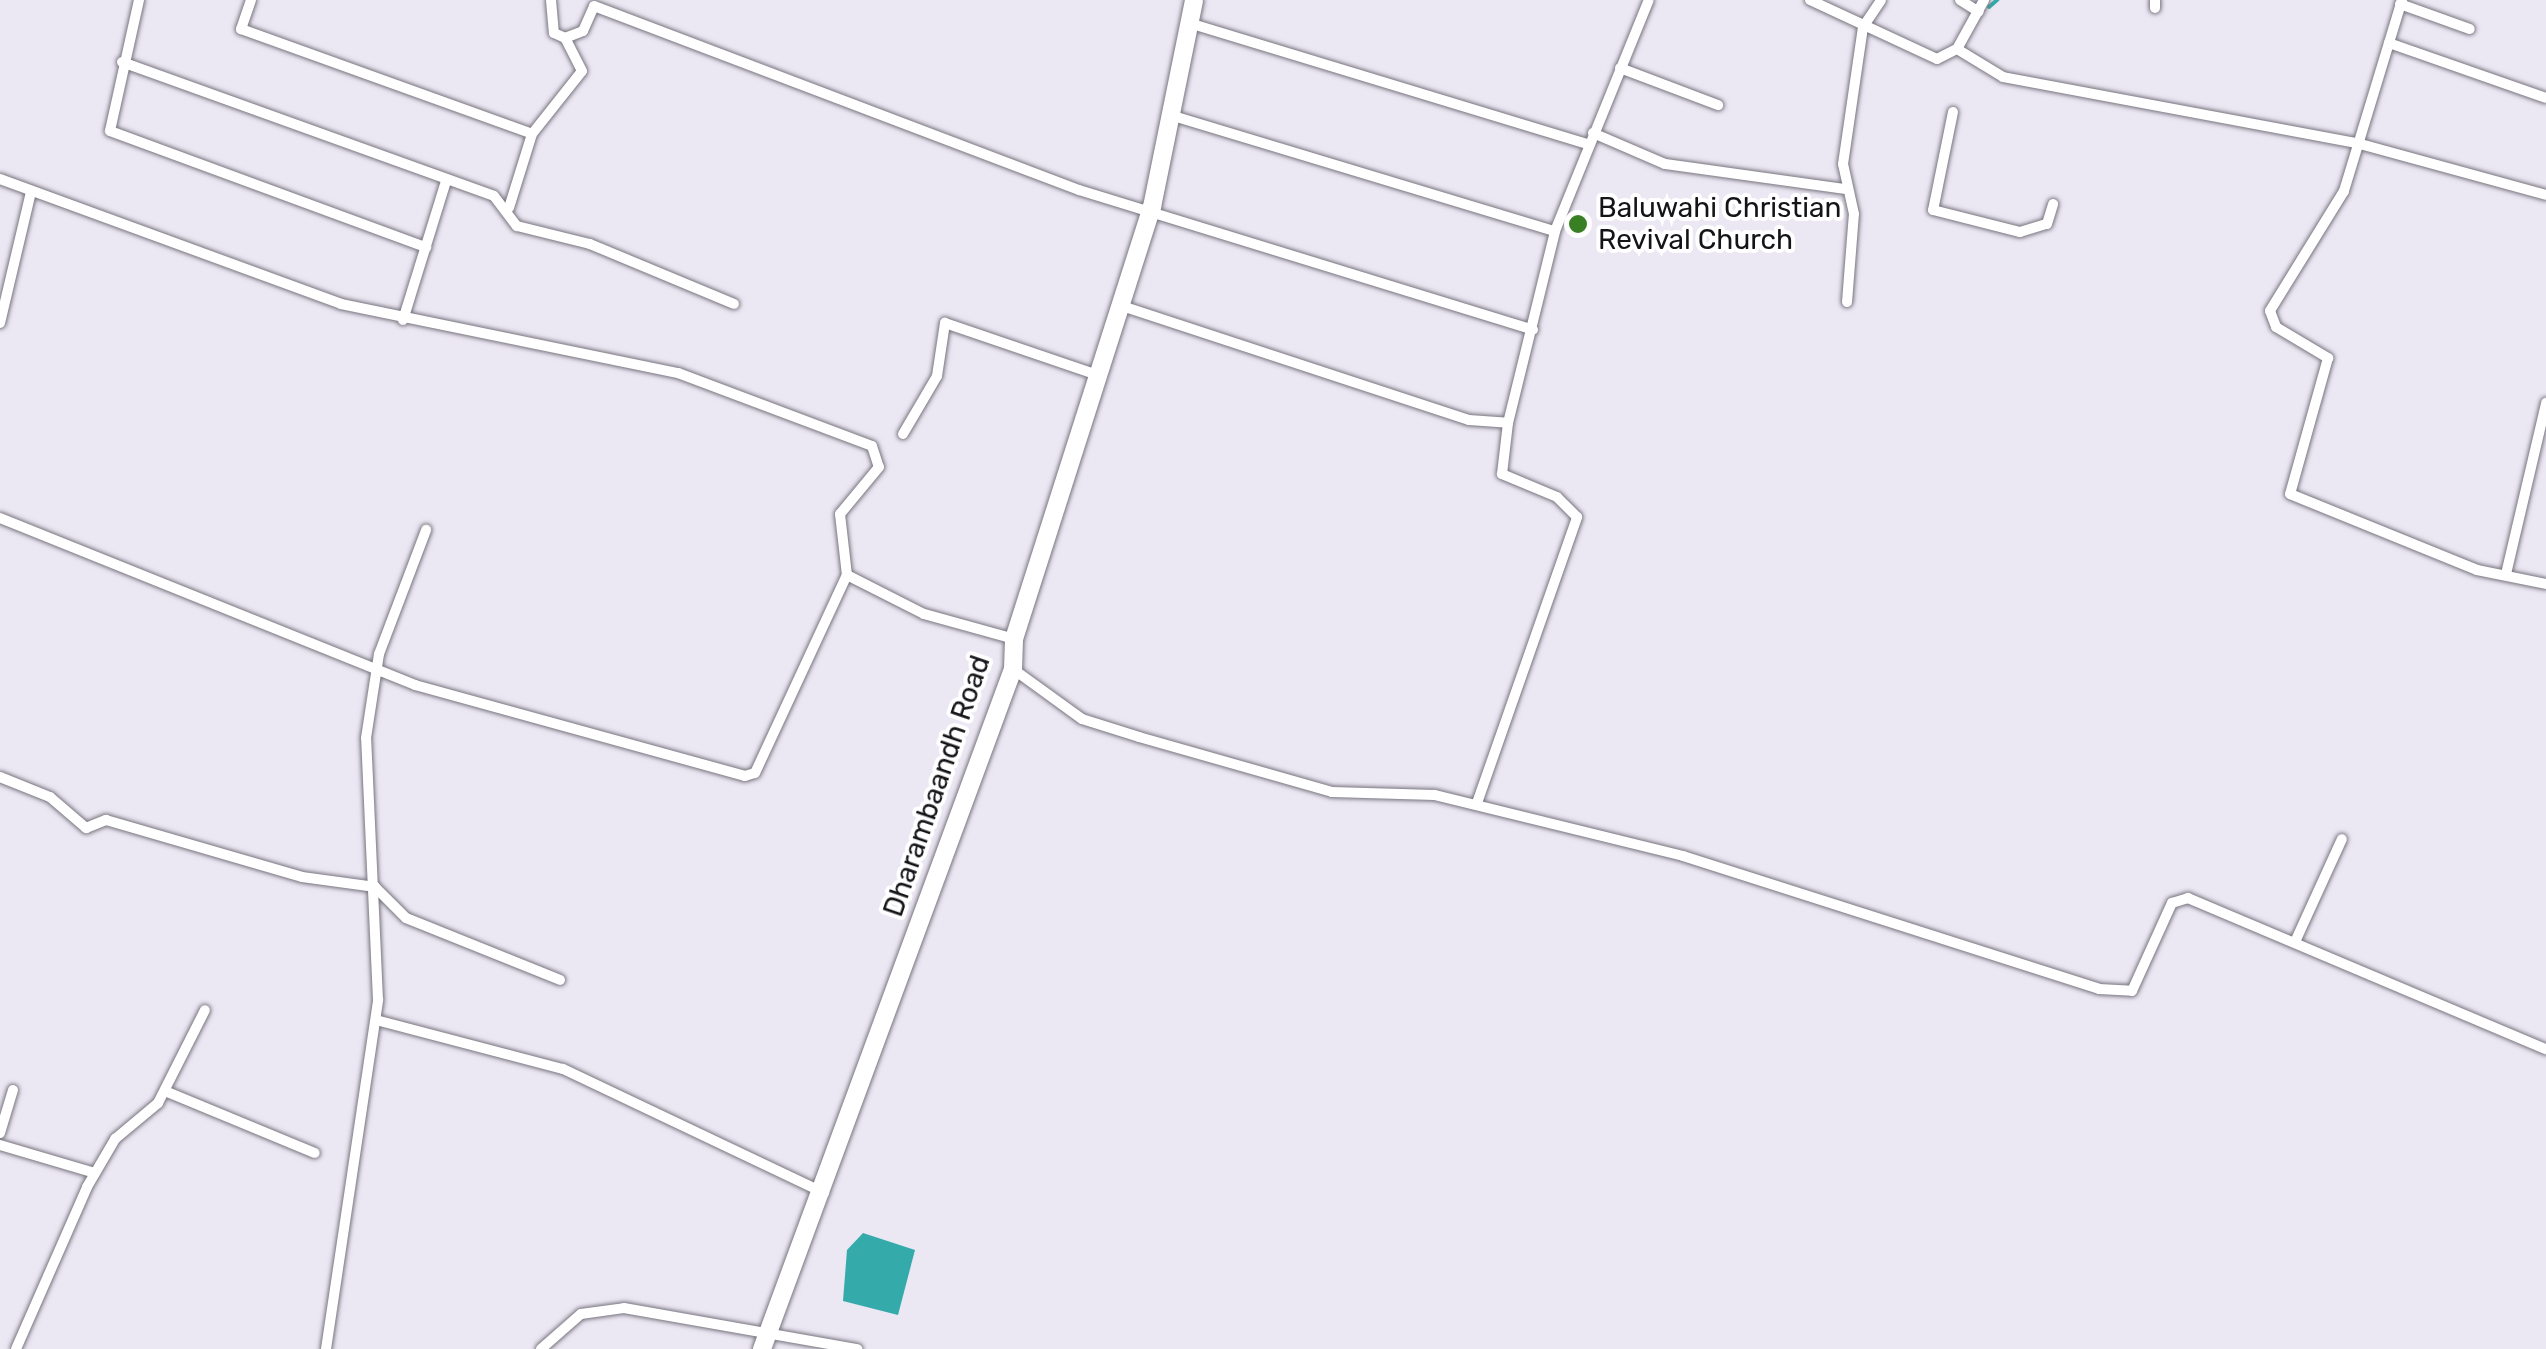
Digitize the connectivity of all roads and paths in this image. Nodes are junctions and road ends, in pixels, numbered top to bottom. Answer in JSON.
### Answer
{"nodes":[{"id":1,"x":138,"y":0,"type":"edge"},
{"id":2,"x":251,"y":0,"type":"edge"},
{"id":3,"x":1194,"y":0,"type":"edge"},
{"id":4,"x":1648,"y":0,"type":"edge"},
{"id":5,"x":1810,"y":0,"type":"edge"},
{"id":6,"x":1881,"y":0,"type":"edge"},
{"id":7,"x":1960,"y":0,"type":"edge"},
{"id":8,"x":1984,"y":0,"type":"edge"},
{"id":9,"x":550,"y":1,"type":"edge"},
{"id":10,"x":2401,"y":2,"type":"edge"},
{"id":11,"x":1979,"y":12,"type":"junction"},
{"id":12,"x":1189,"y":24,"type":"junction"},
{"id":13,"x":1862,"y":28,"type":"junction"},
{"id":14,"x":2470,"y":29,"type":"dead end"},
{"id":15,"x":565,"y":38,"type":"junction"},
{"id":16,"x":2390,"y":43,"type":"junction"},
{"id":17,"x":1957,"y":50,"type":"junction"},
{"id":18,"x":122,"y":62,"type":"junction"},
{"id":19,"x":1620,"y":68,"type":"junction"},
{"id":20,"x":2546,"y":98,"type":"edge"},
{"id":21,"x":1718,"y":105,"type":"dead end"},
{"id":22,"x":1953,"y":112,"type":"dead end"},
{"id":23,"x":1170,"y":114,"type":"junction"},
{"id":24,"x":532,"y":134,"type":"junction"},
{"id":25,"x":1590,"y":138,"type":"junction"},
{"id":26,"x":2360,"y":144,"type":"junction"},
{"id":27,"x":0,"y":179,"type":"edge"},
{"id":28,"x":446,"y":181,"type":"junction"},
{"id":29,"x":1846,"y":188,"type":"junction"},
{"id":30,"x":31,"y":192,"type":"junction"},
{"id":31,"x":2546,"y":195,"type":"edge"},
{"id":32,"x":2054,"y":204,"type":"dead end"},
{"id":33,"x":1152,"y":207,"type":"junction"},
{"id":34,"x":509,"y":208,"type":"junction"},
{"id":35,"x":1555,"y":232,"type":"junction"},
{"id":36,"x":426,"y":248,"type":"junction"},
{"id":37,"x":1847,"y":302,"type":"dead end"},
{"id":38,"x":734,"y":304,"type":"dead end"},
{"id":39,"x":1124,"y":307,"type":"junction"},
{"id":40,"x":403,"y":320,"type":"junction"},
{"id":41,"x":0,"y":323,"type":"edge"},
{"id":42,"x":1533,"y":330,"type":"junction"},
{"id":43,"x":1102,"y":376,"type":"junction"},
{"id":44,"x":2546,"y":403,"type":"edge"},
{"id":45,"x":1508,"y":423,"type":"junction"},
{"id":46,"x":903,"y":434,"type":"dead end"},
{"id":47,"x":0,"y":518,"type":"edge"},
{"id":48,"x":426,"y":530,"type":"dead end"},
{"id":49,"x":2506,"y":574,"type":"junction"},
{"id":50,"x":847,"y":575,"type":"junction"},
{"id":51,"x":2546,"y":584,"type":"edge"},
{"id":52,"x":1014,"y":639,"type":"junction"},
{"id":53,"x":376,"y":665,"type":"junction"},
{"id":54,"x":1013,"y":670,"type":"junction"},
{"id":55,"x":0,"y":777,"type":"edge"},
{"id":56,"x":1477,"y":803,"type":"junction"},
{"id":57,"x":2342,"y":839,"type":"dead end"},
{"id":58,"x":376,"y":887,"type":"junction"},
{"id":59,"x":2296,"y":942,"type":"junction"},
{"id":60,"x":560,"y":980,"type":"dead end"},
{"id":61,"x":205,"y":1010,"type":"dead end"},
{"id":62,"x":376,"y":1020,"type":"junction"},
{"id":63,"x":2546,"y":1049,"type":"edge"},
{"id":64,"x":13,"y":1090,"type":"dead end"},
{"id":65,"x":166,"y":1091,"type":"junction"},
{"id":66,"x":0,"y":1133,"type":"edge"},
{"id":67,"x":0,"y":1145,"type":"edge"},
{"id":68,"x":314,"y":1153,"type":"dead end"},
{"id":69,"x":95,"y":1174,"type":"junction"},
{"id":70,"x":824,"y":1193,"type":"junction"},
{"id":71,"x":768,"y":1326,"type":"junction"},
{"id":72,"x":16,"y":1349,"type":"edge"},
{"id":73,"x":326,"y":1349,"type":"edge"},
{"id":74,"x":541,"y":1349,"type":"edge"},
{"id":75,"x":762,"y":1349,"type":"edge"},
{"id":76,"x":857,"y":1349,"type":"edge"}],
"edges":[{"from":1,"to":18,"type":"street"},
{"from":2,"to":24,"type":"street"},
{"from":3,"to":12,"type":"main road","name":"Dharambaandh Road"},
{"from":4,"to":19,"type":"street"},
{"from":5,"to":13,"type":"street"},
{"from":6,"to":13,"type":"street"},
{"from":7,"to":11,"type":"street"},
{"from":8,"to":11,"type":"street"},
{"from":9,"to":15,"type":"street"},
{"from":10,"to":14,"type":"street"},
{"from":10,"to":16,"type":"street"},
{"from":11,"to":17,"type":"street"},
{"from":12,"to":23,"type":"main road","name":"Dharambaandh Road"},
{"from":12,"to":25,"type":"street"},
{"from":13,"to":17,"type":"street"},
{"from":13,"to":29,"type":"street"},
{"from":15,"to":24,"type":"street"},
{"from":15,"to":33,"type":"street"},
{"from":16,"to":20,"type":"street"},
{"from":16,"to":26,"type":"street"},
{"from":17,"to":26,"type":"street"},
{"from":18,"to":28,"type":"street"},
{"from":18,"to":36,"type":"street"},
{"from":19,"to":21,"type":"street"},
{"from":19,"to":25,"type":"street"},
{"from":22,"to":32,"type":"street"},
{"from":23,"to":33,"type":"main road","name":"Dharambaandh Road"},
{"from":23,"to":35,"type":"street"},
{"from":24,"to":34,"type":"street"},
{"from":25,"to":29,"type":"street"},
{"from":25,"to":35,"type":"street"},
{"from":26,"to":31,"type":"street"},
{"from":26,"to":49,"type":"street"},
{"from":27,"to":30,"type":"street"},
{"from":28,"to":34,"type":"street"},
{"from":28,"to":36,"type":"street"},
{"from":29,"to":37,"type":"street"},
{"from":30,"to":40,"type":"street"},
{"from":30,"to":41,"type":"street"},
{"from":33,"to":39,"type":"main road","name":"Dharambaandh Road"},
{"from":33,"to":42,"type":"street"},
{"from":34,"to":38,"type":"street"},
{"from":35,"to":42,"type":"street"},
{"from":36,"to":40,"type":"street"},
{"from":39,"to":43,"type":"main road","name":"Dharambaandh Road"},
{"from":39,"to":45,"type":"street"},
{"from":40,"to":50,"type":"street"},
{"from":42,"to":45,"type":"street"},
{"from":43,"to":46,"type":"street"},
{"from":43,"to":52,"type":"main road","name":"Dharambaandh Road"},
{"from":44,"to":49,"type":"street"},
{"from":45,"to":56,"type":"street"},
{"from":47,"to":53,"type":"street"},
{"from":48,"to":53,"type":"street"},
{"from":49,"to":51,"type":"street"},
{"from":50,"to":52,"type":"street"},
{"from":50,"to":53,"type":"street"},
{"from":52,"to":54,"type":"main road","name":"Dharambaandh Road"},
{"from":53,"to":58,"type":"street"},
{"from":54,"to":56,"type":"street"},
{"from":54,"to":70,"type":"main road","name":"Dharambaandh Road"},
{"from":55,"to":58,"type":"street"},
{"from":56,"to":59,"type":"street"},
{"from":57,"to":59,"type":"street"},
{"from":58,"to":60,"type":"street"},
{"from":58,"to":62,"type":"street"},
{"from":59,"to":63,"type":"street"},
{"from":61,"to":65,"type":"street"},
{"from":62,"to":70,"type":"street"},
{"from":62,"to":73,"type":"street"},
{"from":64,"to":66,"type":"street"},
{"from":65,"to":68,"type":"street"},
{"from":65,"to":69,"type":"street"},
{"from":67,"to":69,"type":"street"},
{"from":69,"to":72,"type":"street"},
{"from":70,"to":71,"type":"main road","name":"Dharambaandh Road"},
{"from":71,"to":74,"type":"street"},
{"from":71,"to":75,"type":"main road","name":"Dharambaandh Road"},
{"from":71,"to":76,"type":"street"}]}
